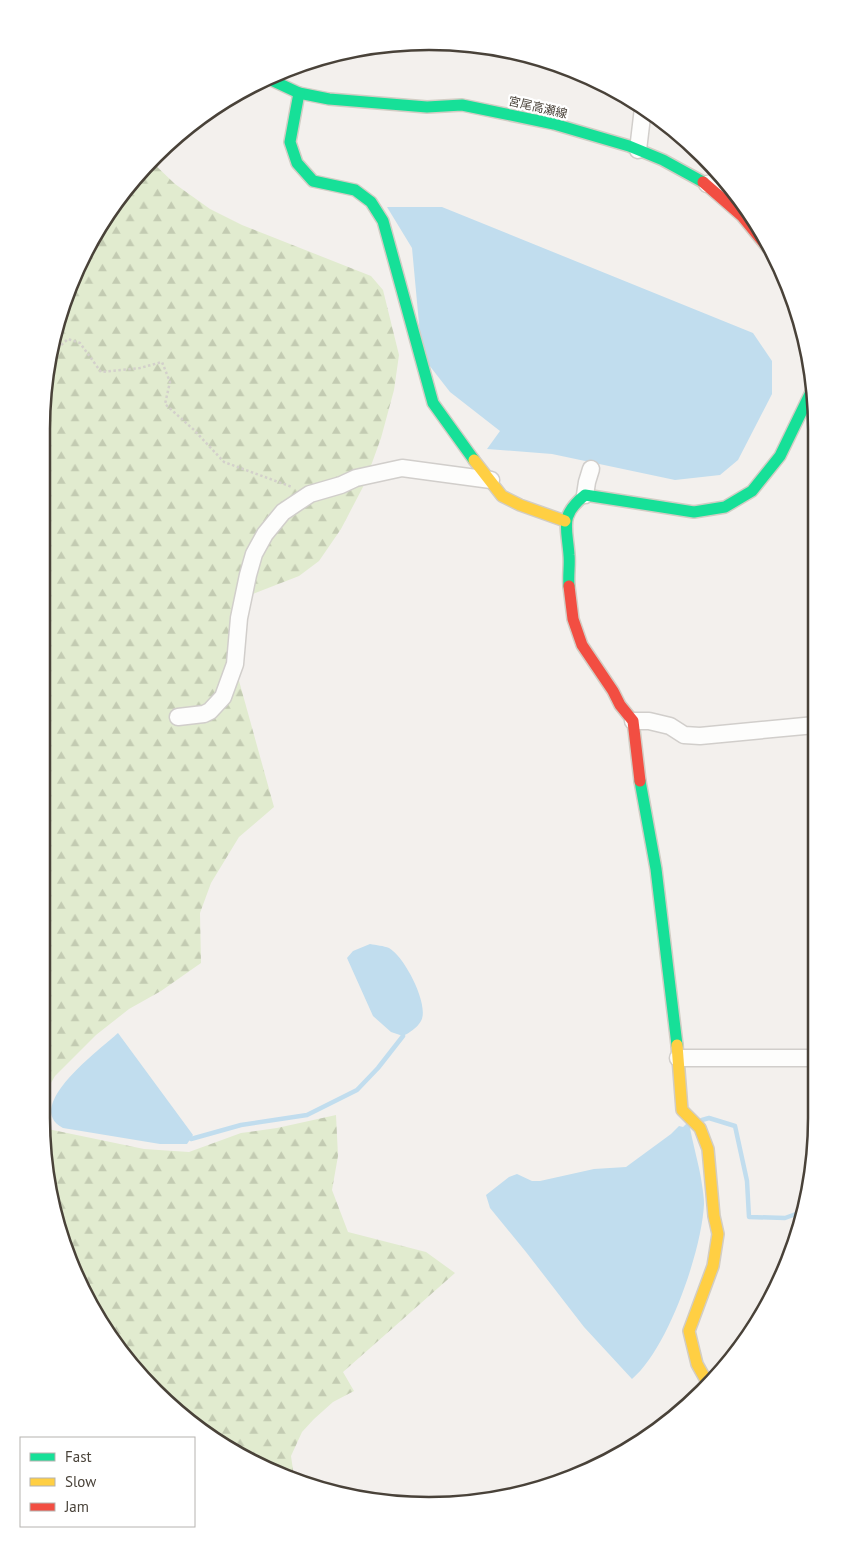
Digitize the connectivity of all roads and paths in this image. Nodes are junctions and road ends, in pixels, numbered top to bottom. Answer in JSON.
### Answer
{"nodes":[{"id":1,"x":277,"y":82,"type":"edge"},
{"id":2,"x":299,"y":93,"type":"junction"},
{"id":3,"x":642,"y":115,"type":"edge"},
{"id":4,"x":638,"y":150,"type":"junction"},
{"id":5,"x":717,"y":182,"type":"edge"},
{"id":6,"x":706,"y":184,"type":"junction"},
{"id":7,"x":745,"y":220,"type":"edge"},
{"id":8,"x":59,"y":347,"type":"edge"},
{"id":9,"x":807,"y":402,"type":"edge"},
{"id":10,"x":591,"y":469,"type":"dead end"},
{"id":11,"x":491,"y":480,"type":"junction"},
{"id":12,"x":310,"y":494,"type":"junction"},
{"id":13,"x":586,"y":495,"type":"junction"},
{"id":14,"x":565,"y":521,"type":"junction"},
{"id":15,"x":178,"y":718,"type":"dead end"},
{"id":16,"x":633,"y":721,"type":"junction"},
{"id":17,"x":808,"y":726,"type":"edge"},
{"id":18,"x":678,"y":1058,"type":"junction"},
{"id":19,"x":808,"y":1058,"type":"edge"},
{"id":20,"x":705,"y":1378,"type":"edge"}],
"edges":[{"from":1,"to":2,"type":"street","name":"宮尾高瀬線"},
{"from":2,"to":4,"type":"street","name":"宮尾高瀬線"},
{"from":2,"to":11,"type":"street"},
{"from":3,"to":4,"type":"street"},
{"from":4,"to":6,"type":"street","name":"宮尾高瀬線"},
{"from":5,"to":6,"type":"street"},
{"from":6,"to":7,"type":"street","name":"宮尾高瀬線"},
{"from":8,"to":12,"type":"path"},
{"from":9,"to":13,"type":"street"},
{"from":10,"to":13,"type":"street"},
{"from":11,"to":12,"type":"street"},
{"from":11,"to":14,"type":"street"},
{"from":12,"to":15,"type":"street"},
{"from":13,"to":14,"type":"street"},
{"from":14,"to":16,"type":"street"},
{"from":16,"to":17,"type":"street"},
{"from":16,"to":18,"type":"street"},
{"from":18,"to":19,"type":"street"},
{"from":18,"to":20,"type":"street"}]}
